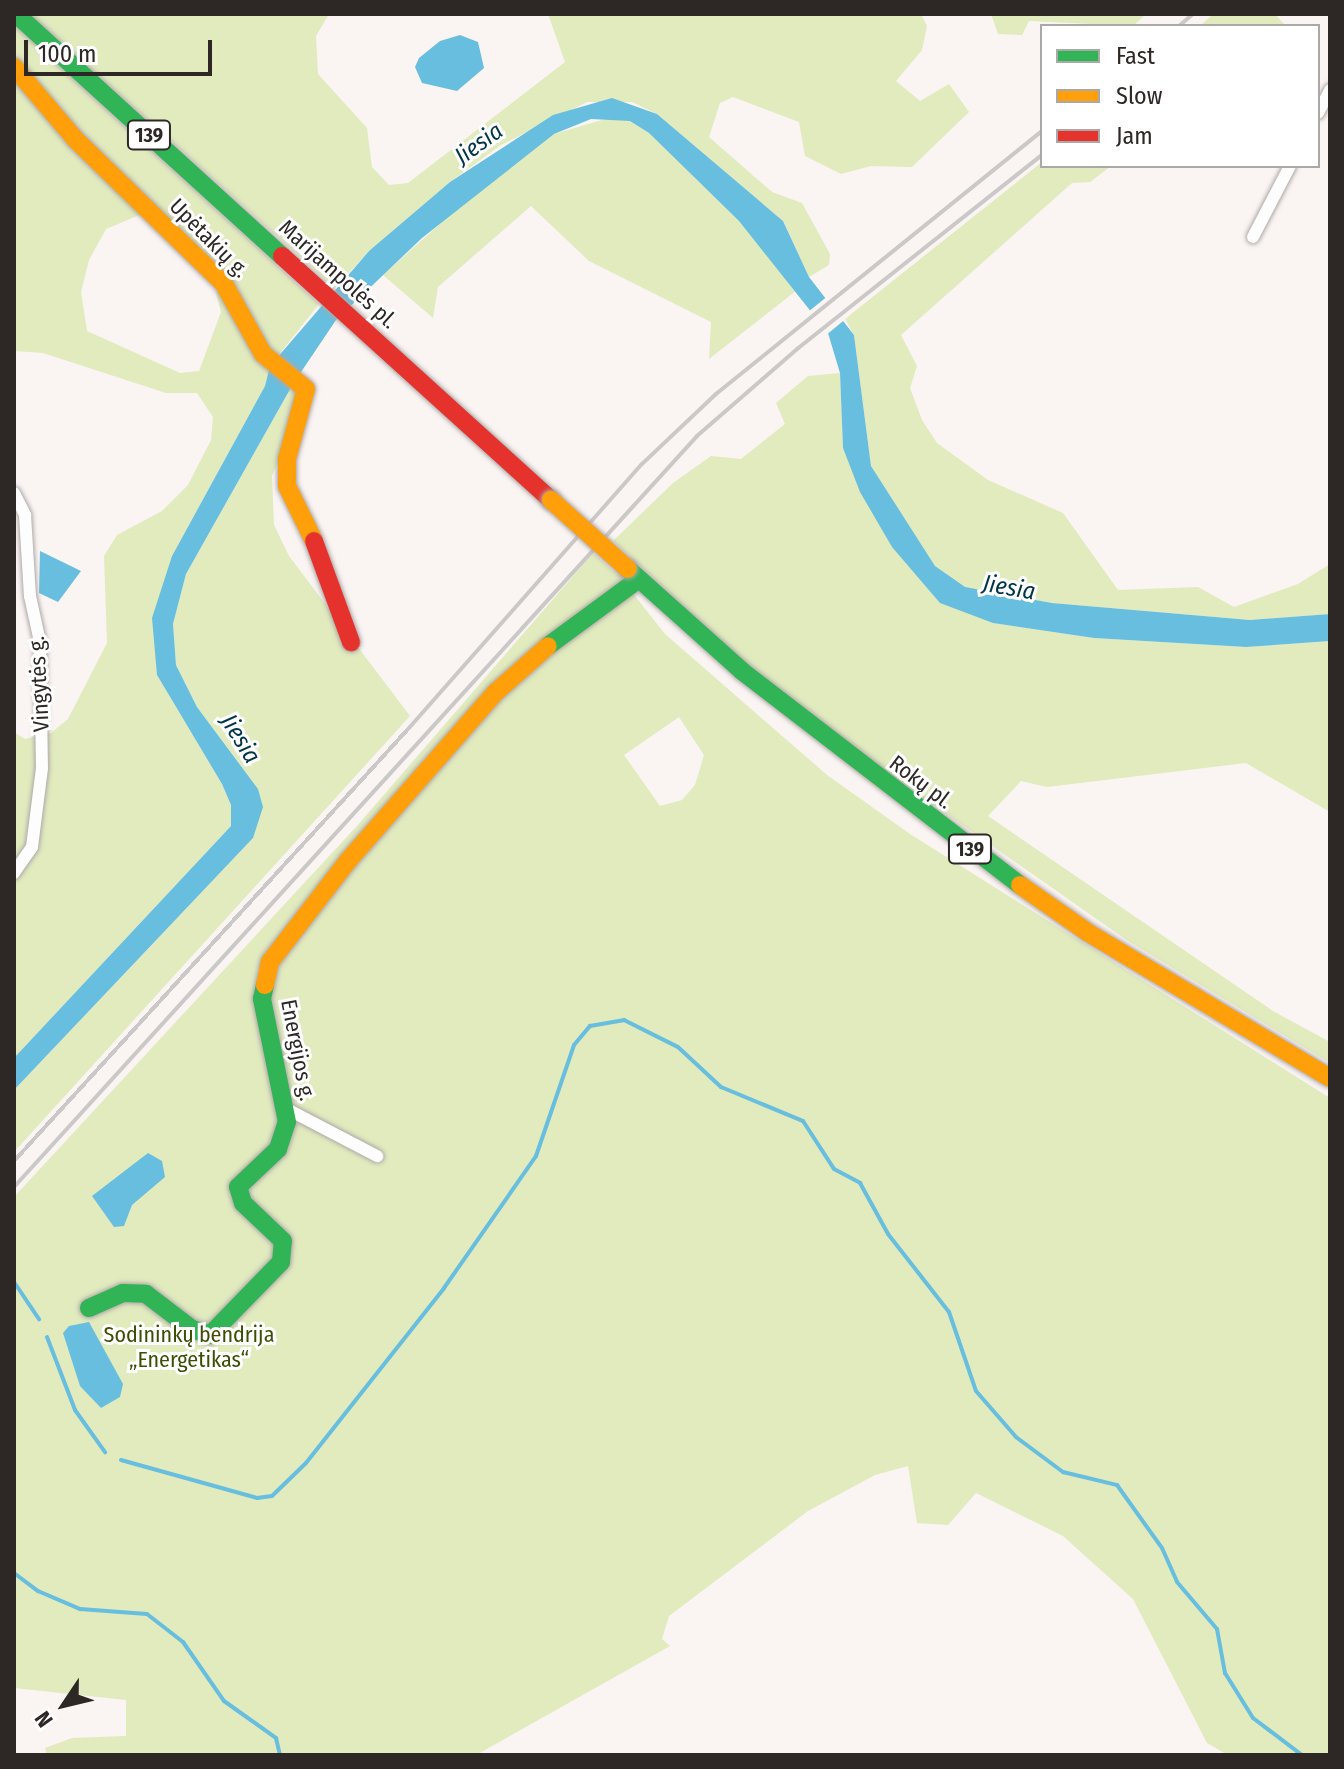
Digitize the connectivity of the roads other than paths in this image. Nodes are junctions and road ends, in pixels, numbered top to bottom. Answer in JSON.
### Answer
{"nodes":[{"id":1,"x":16,"y":14,"type":"edge"},
{"id":2,"x":14,"y":67,"type":"edge"},
{"id":3,"x":1330,"y":90,"type":"edge"},
{"id":4,"x":1320,"y":109,"type":"edge"},
{"id":5,"x":1289,"y":168,"type":"edge"},
{"id":6,"x":1253,"y":237,"type":"dead end"},
{"id":7,"x":14,"y":493,"type":"edge"},
{"id":8,"x":633,"y":574,"type":"junction"},
{"id":9,"x":351,"y":642,"type":"dead end"},
{"id":10,"x":14,"y":873,"type":"edge"},
{"id":11,"x":1330,"y":1078,"type":"edge"},
{"id":12,"x":287,"y":1109,"type":"junction"},
{"id":13,"x":377,"y":1156,"type":"dead end"},
{"id":14,"x":89,"y":1308,"type":"dead end"}],
"edges":[{"from":1,"to":8,"type":"street","name":"Marijampolės pl.","number":"139","bridge":true},
{"from":2,"to":9,"type":"street","name":"Upėtakių g."},
{"from":3,"to":4,"type":"street"},
{"from":5,"to":6,"type":"street"},
{"from":7,"to":10,"type":"street","name":"Vingytės g."},
{"from":8,"to":11,"type":"street","name":"Rokų pl.","number":"139"},
{"from":8,"to":12,"type":"street","name":"Energijos g."},
{"from":12,"to":13,"type":"street"},
{"from":12,"to":14,"type":"street","name":"Energijos g."}]}
